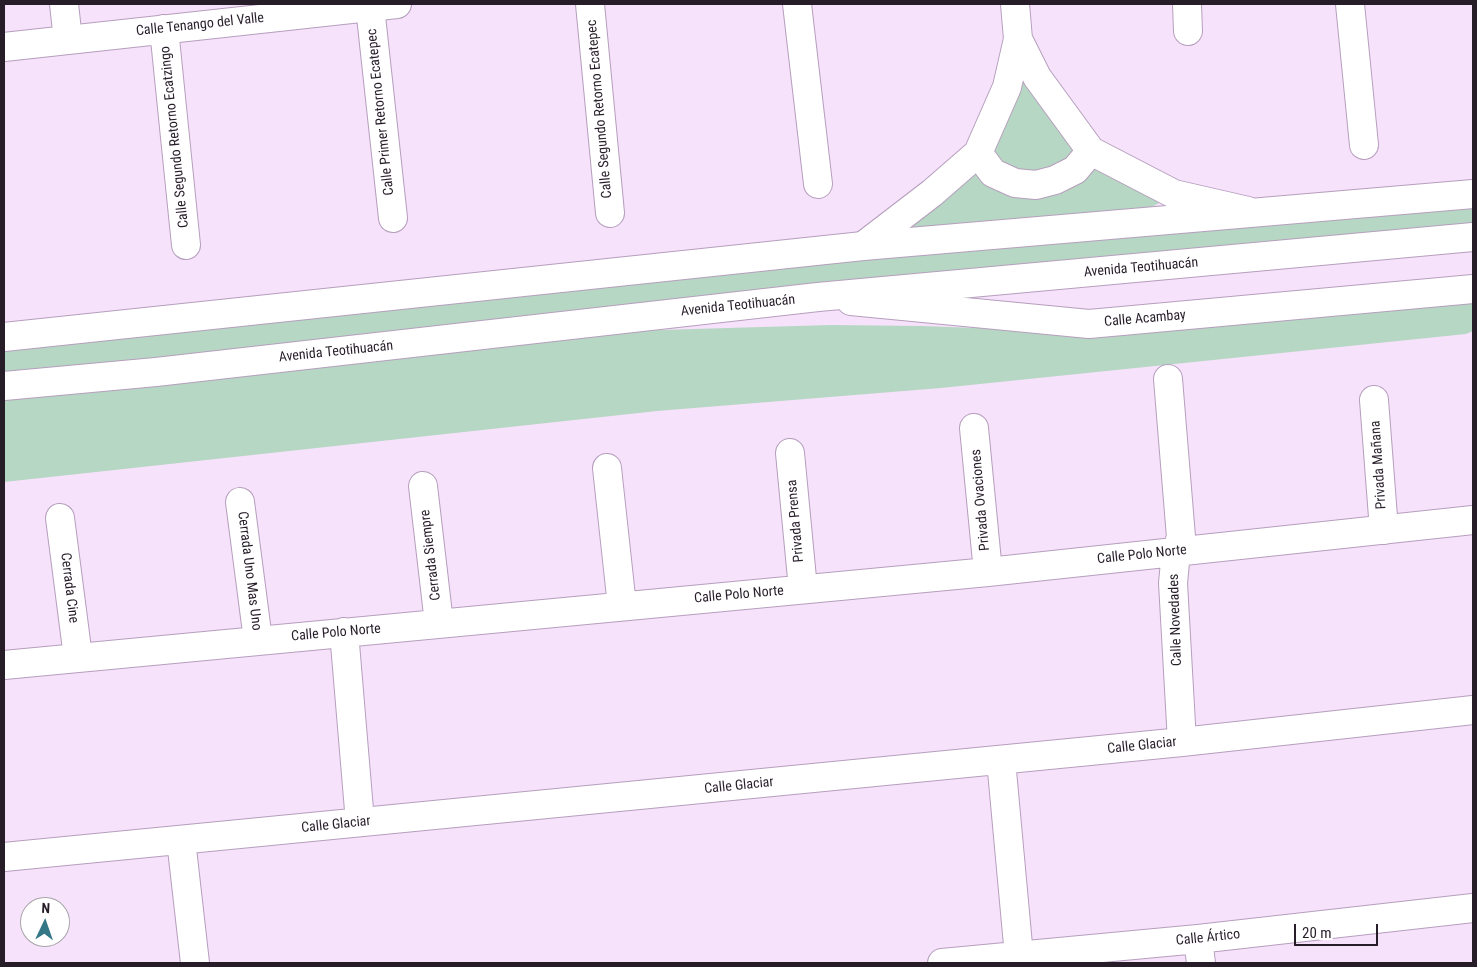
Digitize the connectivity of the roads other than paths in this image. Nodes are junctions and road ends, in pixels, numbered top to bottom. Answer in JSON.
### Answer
{"nodes":[{"id":1,"x":64,"y":4,"type":"edge"},
{"id":2,"x":397,"y":4,"type":"edge"},
{"id":3,"x":590,"y":4,"type":"edge"},
{"id":4,"x":797,"y":4,"type":"edge"},
{"id":5,"x":1015,"y":4,"type":"edge"},
{"id":6,"x":1188,"y":4,"type":"edge"},
{"id":7,"x":1350,"y":4,"type":"edge"},
{"id":8,"x":370,"y":7,"type":"junction"},
{"id":9,"x":274,"y":11,"type":"edge"},
{"id":10,"x":164,"y":29,"type":"junction"},
{"id":11,"x":1188,"y":31,"type":"dead end"},
{"id":12,"x":1018,"y":39,"type":"junction"},
{"id":13,"x":68,"y":40,"type":"junction"},
{"id":14,"x":4,"y":47,"type":"edge"},
{"id":15,"x":1364,"y":145,"type":"dead end"},
{"id":16,"x":1091,"y":150,"type":"junction"},
{"id":17,"x":978,"y":153,"type":"junction"},
{"id":18,"x":818,"y":184,"type":"dead end"},
{"id":19,"x":1473,"y":194,"type":"edge"},
{"id":20,"x":610,"y":213,"type":"dead end"},
{"id":21,"x":1260,"y":213,"type":"junction"},
{"id":22,"x":393,"y":218,"type":"dead end"},
{"id":23,"x":1473,"y":237,"type":"edge"},
{"id":24,"x":186,"y":245,"type":"dead end"},
{"id":25,"x":863,"y":246,"type":"junction"},
{"id":26,"x":1473,"y":289,"type":"edge"},
{"id":27,"x":818,"y":297,"type":"junction"},
{"id":28,"x":4,"y":338,"type":"edge"},
{"id":29,"x":1168,"y":380,"type":"dead end"},
{"id":30,"x":4,"y":386,"type":"edge"},
{"id":31,"x":1374,"y":400,"type":"dead end"},
{"id":32,"x":974,"y":428,"type":"dead end"},
{"id":33,"x":790,"y":453,"type":"dead end"},
{"id":34,"x":607,"y":468,"type":"dead end"},
{"id":35,"x":423,"y":486,"type":"dead end"},
{"id":36,"x":240,"y":502,"type":"dead end"},
{"id":37,"x":60,"y":518,"type":"dead end"},
{"id":38,"x":1473,"y":520,"type":"edge"},
{"id":39,"x":1384,"y":530,"type":"junction"},
{"id":40,"x":1176,"y":552,"type":"junction"},
{"id":41,"x":988,"y":572,"type":"junction"},
{"id":42,"x":803,"y":589,"type":"junction"},
{"id":43,"x":622,"y":606,"type":"junction"},
{"id":44,"x":439,"y":623,"type":"junction"},
{"id":45,"x":344,"y":632,"type":"junction"},
{"id":46,"x":258,"y":640,"type":"junction"},
{"id":47,"x":78,"y":658,"type":"junction"},
{"id":48,"x":4,"y":665,"type":"edge"},
{"id":49,"x":1473,"y":710,"type":"edge"},
{"id":50,"x":1182,"y":742,"type":"junction"},
{"id":51,"x":1002,"y":760,"type":"junction"},
{"id":52,"x":360,"y":822,"type":"junction"},
{"id":53,"x":181,"y":840,"type":"junction"},
{"id":54,"x":4,"y":857,"type":"edge"},
{"id":55,"x":1473,"y":908,"type":"edge"},
{"id":56,"x":1199,"y":951,"type":"edge"},
{"id":57,"x":1019,"y":956,"type":"junction"},
{"id":58,"x":195,"y":963,"type":"edge"},
{"id":59,"x":942,"y":963,"type":"edge"}],
"edges":[{"from":1,"to":13,"type":"street"},
{"from":2,"to":8,"type":"street","name":"Calle Tenango del Valle"},
{"from":3,"to":20,"type":"street","name":"Calle Segundo Retorno Ecatepec"},
{"from":4,"to":18,"type":"street"},
{"from":5,"to":12,"type":"street"},
{"from":6,"to":11,"type":"street"},
{"from":7,"to":15,"type":"street"},
{"from":8,"to":9,"type":"street","name":"Calle Tenango del Valle"},
{"from":8,"to":22,"type":"street","name":"Calle Primer Retorno Ecatepec"},
{"from":9,"to":10,"type":"street","name":"Calle Tenango del Valle"},
{"from":10,"to":13,"type":"street","name":"Calle Tenango del Valle"},
{"from":10,"to":24,"type":"street","name":"Calle Segundo Retorno Ecatzingo"},
{"from":12,"to":16,"type":"street"},
{"from":12,"to":17,"type":"street"},
{"from":13,"to":14,"type":"street","name":"Calle Tenango del Valle"},
{"from":16,"to":17,"type":"street"},
{"from":16,"to":21,"type":"street"},
{"from":17,"to":25,"type":"street"},
{"from":19,"to":21,"type":"street"},
{"from":21,"to":25,"type":"street"},
{"from":23,"to":27,"type":"street","name":"Avenida Teotihuacán"},
{"from":25,"to":28,"type":"street"},
{"from":26,"to":27,"type":"street","name":"Calle Acambay"},
{"from":27,"to":30,"type":"street","name":"Avenida Teotihuacán"},
{"from":29,"to":40,"type":"street","name":"Calle Novedades"},
{"from":31,"to":39,"type":"street","name":"Privada Mañana"},
{"from":32,"to":41,"type":"street","name":"Privada Ovaciones"},
{"from":33,"to":42,"type":"street","name":"Privada Prensa"},
{"from":34,"to":43,"type":"street"},
{"from":35,"to":44,"type":"street","name":"Cerrada Siempre"},
{"from":36,"to":46,"type":"street","name":"Cerrada Uno Mas Uno"},
{"from":37,"to":47,"type":"street","name":"Cerrada Cine"},
{"from":38,"to":39,"type":"street","name":"Calle Polo Norte"},
{"from":39,"to":40,"type":"street","name":"Calle Polo Norte"},
{"from":40,"to":41,"type":"street","name":"Calle Polo Norte"},
{"from":40,"to":50,"type":"street","name":"Calle Novedades"},
{"from":41,"to":42,"type":"street","name":"Calle Polo Norte"},
{"from":42,"to":43,"type":"street","name":"Calle Polo Norte"},
{"from":43,"to":44,"type":"street","name":"Calle Polo Norte"},
{"from":44,"to":45,"type":"street","name":"Calle Polo Norte"},
{"from":45,"to":46,"type":"street","name":"Calle Polo Norte"},
{"from":45,"to":52,"type":"street"},
{"from":46,"to":47,"type":"street","name":"Calle Polo Norte"},
{"from":47,"to":48,"type":"street","name":"Calle Polo Norte"},
{"from":49,"to":50,"type":"street","name":"Calle Glaciar"},
{"from":50,"to":51,"type":"street","name":"Calle Glaciar"},
{"from":51,"to":52,"type":"street","name":"Calle Glaciar"},
{"from":51,"to":57,"type":"street"},
{"from":52,"to":53,"type":"street","name":"Calle Glaciar"},
{"from":53,"to":54,"type":"street","name":"Calle Glaciar"},
{"from":53,"to":58,"type":"street"},
{"from":55,"to":56,"type":"street","name":"Calle Ártico"},
{"from":56,"to":57,"type":"street","name":"Calle Ártico"},
{"from":57,"to":59,"type":"street","name":"Calle Ártico"}]}
